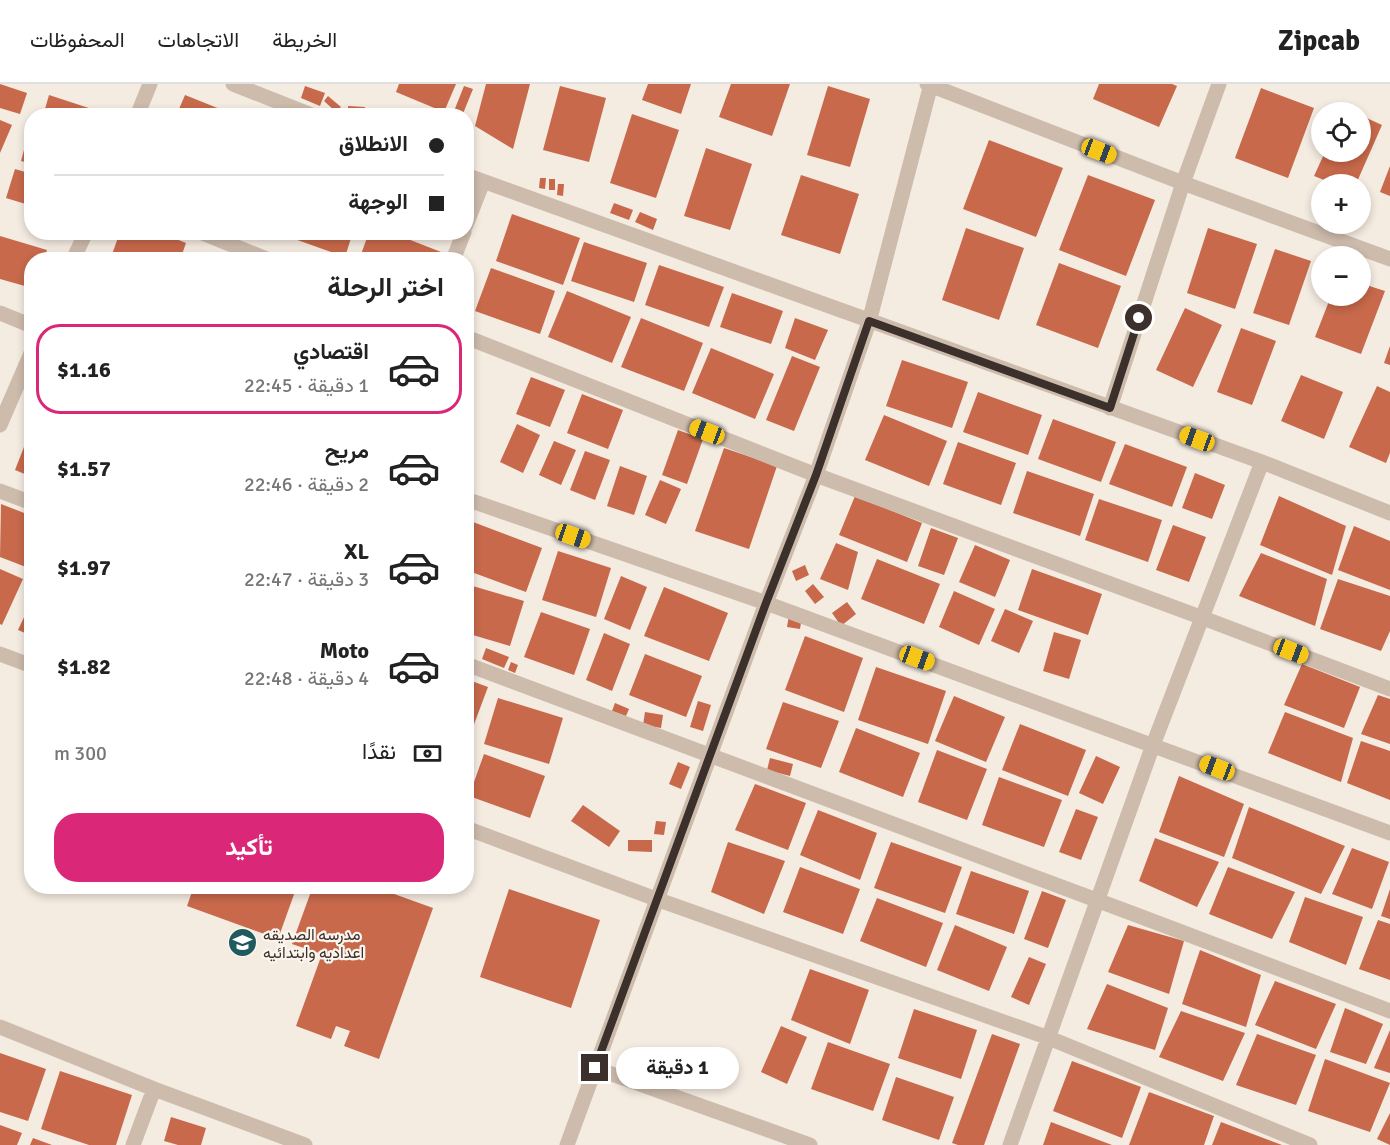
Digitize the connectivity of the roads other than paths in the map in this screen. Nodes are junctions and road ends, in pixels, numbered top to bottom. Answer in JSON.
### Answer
{"nodes":[{"id":1,"x":150,"y":84,"type":"edge"},
{"id":2,"x":233,"y":84,"type":"edge"},
{"id":3,"x":929,"y":84,"type":"edge"},
{"id":4,"x":1219,"y":84,"type":"edge"},
{"id":5,"x":140,"y":108,"type":"edge"},
{"id":6,"x":294,"y":108,"type":"edge"},
{"id":7,"x":474,"y":178,"type":"edge"},
{"id":8,"x":483,"y":182,"type":"junction"},
{"id":9,"x":1183,"y":183,"type":"junction"},
{"id":10,"x":474,"y":205,"type":"edge"},
{"id":11,"x":220,"y":240,"type":"edge"},
{"id":12,"x":249,"y":252,"type":"edge"},
{"id":13,"x":1390,"y":259,"type":"edge"},
{"id":14,"x":0,"y":313,"type":"edge"},
{"id":15,"x":869,"y":321,"type":"junction"},
{"id":16,"x":24,"y":323,"type":"edge"},
{"id":17,"x":474,"y":340,"type":"edge"},
{"id":18,"x":24,"y":370,"type":"edge"},
{"id":19,"x":1110,"y":408,"type":"junction"},
{"id":20,"x":0,"y":425,"type":"edge"},
{"id":21,"x":1262,"y":462,"type":"junction"},
{"id":22,"x":816,"y":475,"type":"junction"},
{"id":23,"x":0,"y":491,"type":"edge"},
{"id":24,"x":24,"y":500,"type":"edge"},
{"id":25,"x":474,"y":503,"type":"edge"},
{"id":26,"x":1390,"y":513,"type":"edge"},
{"id":27,"x":766,"y":603,"type":"junction"},
{"id":28,"x":1203,"y":618,"type":"junction"},
{"id":29,"x":0,"y":654,"type":"edge"},
{"id":30,"x":24,"y":663,"type":"edge"},
{"id":31,"x":474,"y":667,"type":"edge"},
{"id":32,"x":1390,"y":689,"type":"edge"},
{"id":33,"x":1154,"y":745,"type":"junction"},
{"id":34,"x":710,"y":758,"type":"junction"},
{"id":35,"x":474,"y":831,"type":"edge"},
{"id":36,"x":1390,"y":833,"type":"edge"},
{"id":37,"x":656,"y":899,"type":"junction"},
{"id":38,"x":1098,"y":899,"type":"junction"},
{"id":39,"x":1390,"y":1011,"type":"edge"},
{"id":40,"x":0,"y":1027,"type":"edge"},
{"id":41,"x":1049,"y":1038,"type":"junction"},
{"id":42,"x":595,"y":1068,"type":"junction"},
{"id":43,"x":154,"y":1089,"type":"junction"},
{"id":44,"x":133,"y":1145,"type":"edge"},
{"id":45,"x":305,"y":1145,"type":"edge"},
{"id":46,"x":567,"y":1145,"type":"edge"},
{"id":47,"x":810,"y":1145,"type":"edge"},
{"id":48,"x":1010,"y":1145,"type":"edge"},
{"id":49,"x":1310,"y":1145,"type":"edge"}],
"edges":[{"from":1,"to":5,"type":"street"},
{"from":2,"to":6,"type":"street"},
{"from":3,"to":9,"type":"street"},
{"from":3,"to":15,"type":"street"},
{"from":4,"to":9,"type":"street"},
{"from":7,"to":8,"type":"street"},
{"from":8,"to":10,"type":"street"},
{"from":8,"to":15,"type":"street"},
{"from":9,"to":13,"type":"street"},
{"from":9,"to":19,"type":"street"},
{"from":11,"to":12,"type":"street"},
{"from":14,"to":16,"type":"street"},
{"from":15,"to":19,"type":"street"},
{"from":15,"to":22,"type":"street"},
{"from":17,"to":22,"type":"street"},
{"from":18,"to":20,"type":"street"},
{"from":19,"to":21,"type":"street"},
{"from":21,"to":26,"type":"street"},
{"from":21,"to":28,"type":"street"},
{"from":22,"to":27,"type":"street"},
{"from":22,"to":28,"type":"street"},
{"from":23,"to":24,"type":"street"},
{"from":25,"to":27,"type":"street"},
{"from":27,"to":33,"type":"street"},
{"from":27,"to":34,"type":"street"},
{"from":28,"to":32,"type":"street"},
{"from":28,"to":33,"type":"street"},
{"from":29,"to":30,"type":"street"},
{"from":31,"to":34,"type":"street"},
{"from":33,"to":36,"type":"street"},
{"from":33,"to":38,"type":"street"},
{"from":34,"to":37,"type":"street"},
{"from":34,"to":38,"type":"street"},
{"from":35,"to":37,"type":"street"},
{"from":37,"to":41,"type":"street"},
{"from":37,"to":42,"type":"street"},
{"from":38,"to":39,"type":"street"},
{"from":38,"to":41,"type":"street"},
{"from":40,"to":43,"type":"street"},
{"from":41,"to":48,"type":"street"},
{"from":41,"to":49,"type":"street"},
{"from":42,"to":46,"type":"street"},
{"from":42,"to":47,"type":"street"},
{"from":43,"to":44,"type":"street"},
{"from":43,"to":45,"type":"street"}]}
